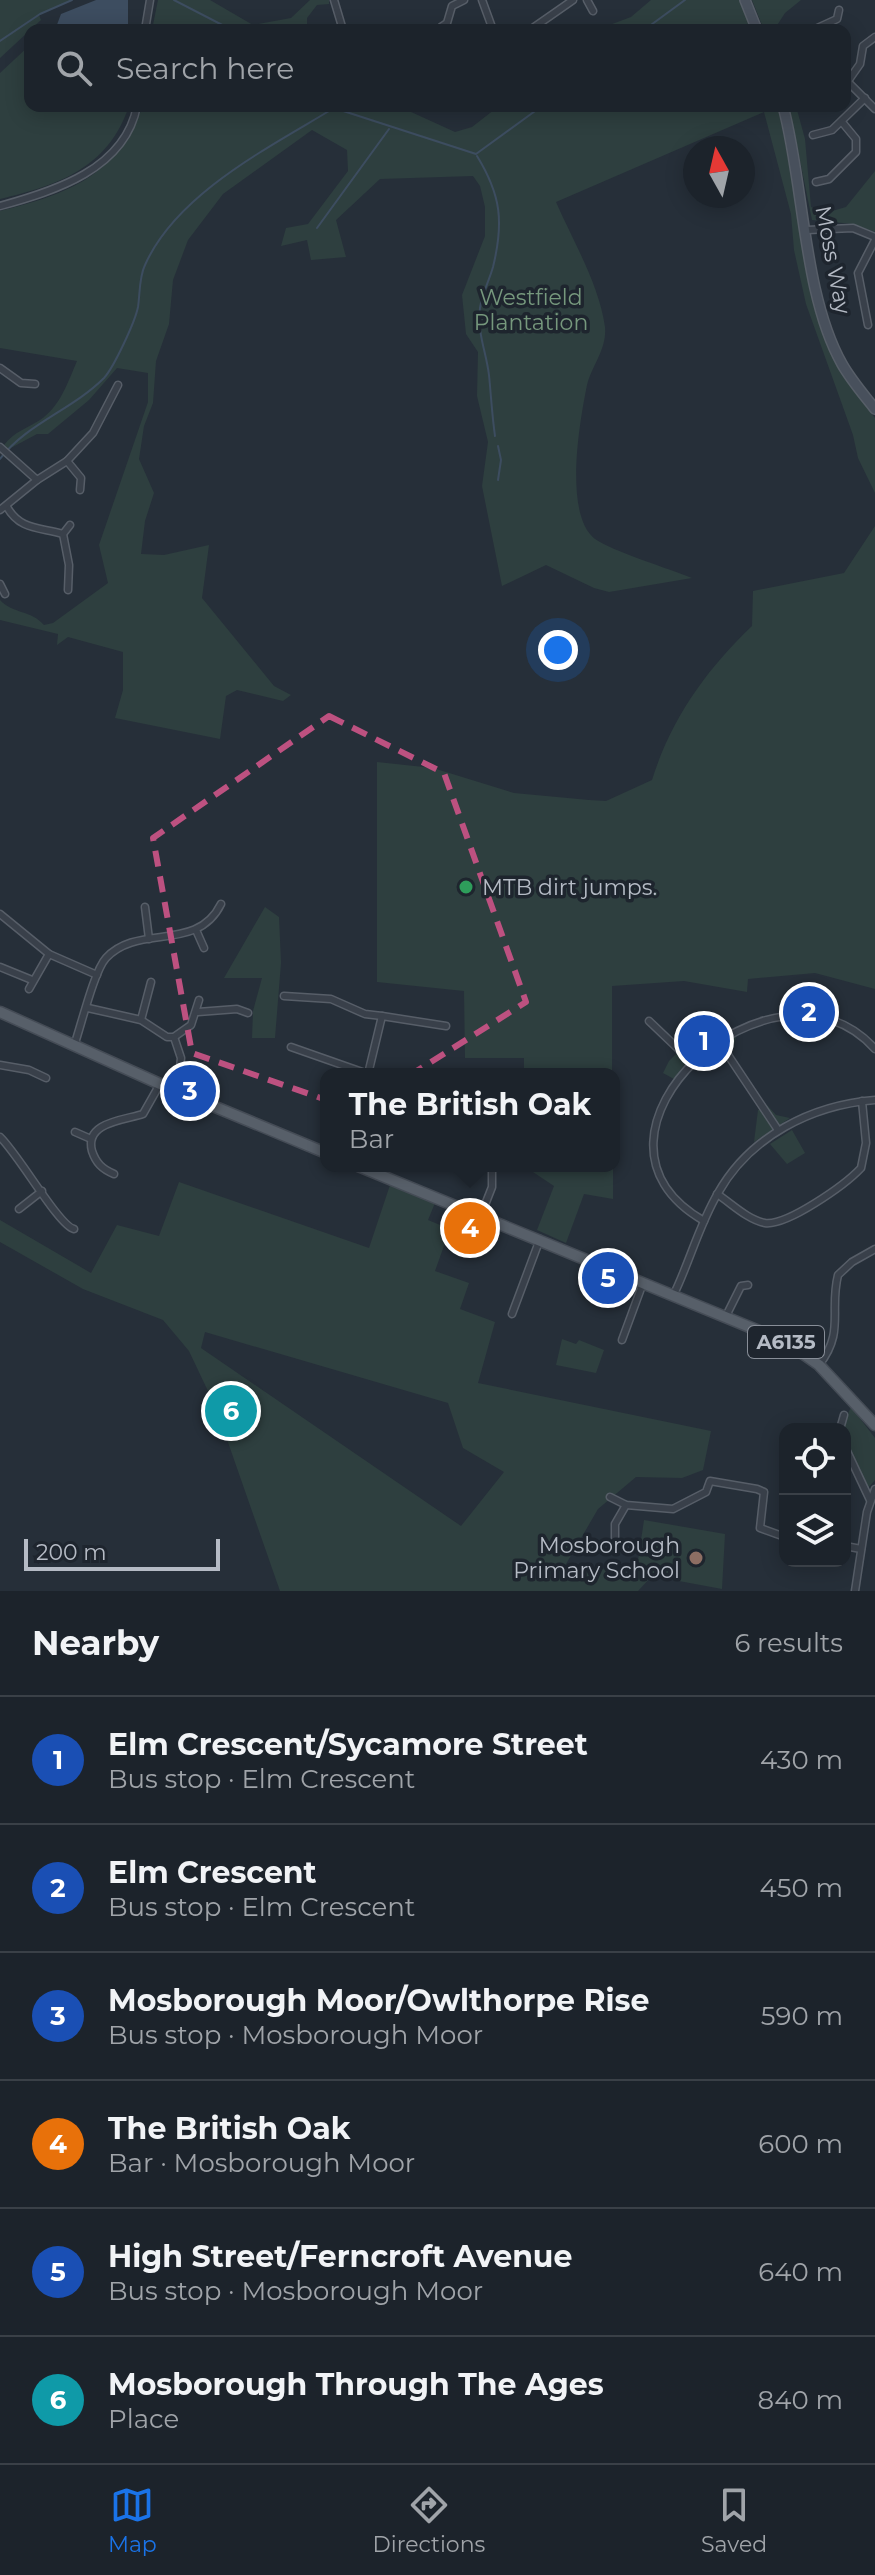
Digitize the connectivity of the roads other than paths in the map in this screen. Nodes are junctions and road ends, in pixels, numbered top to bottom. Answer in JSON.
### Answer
{"nodes":[{"id":1,"x":464,"y":0,"type":"edge"},
{"id":2,"x":482,"y":0,"type":"edge"},
{"id":3,"x":573,"y":0,"type":"edge"},
{"id":4,"x":587,"y":0,"type":"edge"},
{"id":5,"x":745,"y":0,"type":"edge"},
{"id":6,"x":150,"y":1,"type":"edge"},
{"id":7,"x":336,"y":1,"type":"edge"},
{"id":8,"x":839,"y":10,"type":"dead end"},
{"id":9,"x":593,"y":11,"type":"dead end"},
{"id":10,"x":146,"y":24,"type":"edge"},
{"id":11,"x":342,"y":24,"type":"edge"},
{"id":12,"x":446,"y":24,"type":"edge"},
{"id":13,"x":491,"y":24,"type":"edge"},
{"id":14,"x":539,"y":24,"type":"edge"},
{"id":15,"x":755,"y":24,"type":"edge"},
{"id":16,"x":826,"y":24,"type":"edge"},
{"id":17,"x":875,"y":37,"type":"edge"},
{"id":18,"x":851,"y":74,"type":"edge"},
{"id":19,"x":851,"y":85,"type":"edge"},
{"id":20,"x":865,"y":98,"type":"junction"},
{"id":21,"x":875,"y":109,"type":"edge"},
{"id":22,"x":134,"y":112,"type":"edge"},
{"id":23,"x":785,"y":112,"type":"edge"},
{"id":24,"x":842,"y":122,"type":"junction"},
{"id":25,"x":813,"y":135,"type":"dead end"},
{"id":26,"x":816,"y":182,"type":"dead end"},
{"id":27,"x":0,"y":206,"type":"edge"},
{"id":28,"x":807,"y":230,"type":"junction"},
{"id":29,"x":875,"y":238,"type":"edge"},
{"id":30,"x":868,"y":325,"type":"dead end"},
{"id":31,"x":0,"y":368,"type":"edge"},
{"id":32,"x":35,"y":384,"type":"dead end"},
{"id":33,"x":118,"y":385,"type":"dead end"},
{"id":34,"x":875,"y":409,"type":"edge"},
{"id":35,"x":0,"y":447,"type":"edge"},
{"id":36,"x":67,"y":461,"type":"junction"},
{"id":37,"x":37,"y":480,"type":"junction"},
{"id":38,"x":80,"y":490,"type":"dead end"},
{"id":39,"x":3,"y":509,"type":"edge"},
{"id":40,"x":70,"y":525,"type":"dead end"},
{"id":41,"x":63,"y":534,"type":"junction"},
{"id":42,"x":10,"y":578,"type":"dead end"},
{"id":43,"x":2,"y":585,"type":"edge"},
{"id":44,"x":68,"y":590,"type":"dead end"},
{"id":45,"x":5,"y":594,"type":"dead end"},
{"id":46,"x":221,"y":904,"type":"dead end"},
{"id":47,"x":145,"y":907,"type":"dead end"},
{"id":48,"x":0,"y":914,"type":"edge"},
{"id":49,"x":196,"y":930,"type":"junction"},
{"id":50,"x":149,"y":939,"type":"junction"},
{"id":51,"x":204,"y":948,"type":"dead end"},
{"id":52,"x":49,"y":954,"type":"junction"},
{"id":53,"x":0,"y":967,"type":"edge"},
{"id":54,"x":97,"y":975,"type":"junction"},
{"id":55,"x":32,"y":980,"type":"junction"},
{"id":56,"x":151,"y":982,"type":"dead end"},
{"id":57,"x":29,"y":989,"type":"dead end"},
{"id":58,"x":284,"y":996,"type":"dead end"},
{"id":59,"x":199,"y":1000,"type":"dead end"},
{"id":60,"x":88,"y":1008,"type":"junction"},
{"id":61,"x":198,"y":1012,"type":"junction"},
{"id":62,"x":248,"y":1013,"type":"dead end"},
{"id":63,"x":382,"y":1016,"type":"junction"},
{"id":64,"x":1,"y":1017,"type":"edge"},
{"id":65,"x":141,"y":1020,"type":"junction"},
{"id":66,"x":649,"y":1021,"type":"dead end"},
{"id":67,"x":426,"y":1024,"type":"junction"},
{"id":68,"x":446,"y":1026,"type":"dead end"},
{"id":69,"x":425,"y":1036,"type":"dead end"},
{"id":70,"x":174,"y":1037,"type":"junction"},
{"id":71,"x":305,"y":1040,"type":"dead end"},
{"id":72,"x":718,"y":1040,"type":"junction"},
{"id":73,"x":74,"y":1046,"type":"junction"},
{"id":74,"x":291,"y":1047,"type":"dead end"},
{"id":75,"x":875,"y":1049,"type":"edge"},
{"id":76,"x":300,"y":1050,"type":"junction"},
{"id":77,"x":692,"y":1062,"type":"junction"},
{"id":78,"x":0,"y":1065,"type":"edge"},
{"id":79,"x":180,"y":1068,"type":"dead end"},
{"id":80,"x":351,"y":1068,"type":"edge"},
{"id":81,"x":369,"y":1068,"type":"edge"},
{"id":82,"x":46,"y":1078,"type":"dead end"},
{"id":83,"x":160,"y":1084,"type":"junction"},
{"id":84,"x":875,"y":1100,"type":"edge"},
{"id":85,"x":862,"y":1101,"type":"junction"},
{"id":86,"x":778,"y":1130,"type":"junction"},
{"id":87,"x":75,"y":1132,"type":"dead end"},
{"id":88,"x":0,"y":1137,"type":"edge"},
{"id":89,"x":91,"y":1139,"type":"junction"},
{"id":90,"x":320,"y":1151,"type":"edge"},
{"id":91,"x":373,"y":1172,"type":"edge"},
{"id":92,"x":492,"y":1172,"type":"edge"},
{"id":93,"x":114,"y":1174,"type":"dead end"},
{"id":94,"x":42,"y":1191,"type":"junction"},
{"id":95,"x":717,"y":1194,"type":"junction"},
{"id":96,"x":19,"y":1209,"type":"dead end"},
{"id":97,"x":481,"y":1215,"type":"junction"},
{"id":98,"x":704,"y":1221,"type":"junction"},
{"id":99,"x":74,"y":1229,"type":"dead end"},
{"id":100,"x":540,"y":1239,"type":"junction"},
{"id":101,"x":875,"y":1249,"type":"edge"},
{"id":102,"x":644,"y":1281,"type":"junction"},
{"id":103,"x":748,"y":1285,"type":"dead end"},
{"id":104,"x":674,"y":1294,"type":"junction"},
{"id":105,"x":512,"y":1314,"type":"dead end"},
{"id":106,"x":726,"y":1316,"type":"junction"},
{"id":107,"x":622,"y":1340,"type":"dead end"},
{"id":108,"x":819,"y":1365,"type":"junction"},
{"id":109,"x":844,"y":1415,"type":"dead end"},
{"id":110,"x":842,"y":1423,"type":"edge"},
{"id":111,"x":875,"y":1425,"type":"edge"},
{"id":112,"x":851,"y":1460,"type":"edge"},
{"id":113,"x":875,"y":1489,"type":"edge"},
{"id":114,"x":610,"y":1497,"type":"dead end"},
{"id":115,"x":870,"y":1500,"type":"junction"},
{"id":116,"x":626,"y":1505,"type":"junction"},
{"id":117,"x":871,"y":1511,"type":"edge"},
{"id":118,"x":779,"y":1535,"type":"edge"},
{"id":119,"x":615,"y":1539,"type":"dead end"},
{"id":120,"x":851,"y":1547,"type":"edge"},
{"id":121,"x":861,"y":1549,"type":"junction"},
{"id":122,"x":855,"y":1591,"type":"edge"}],
"edges":[{"from":1,"to":12,"type":"street"},
{"from":2,"to":13,"type":"street"},
{"from":3,"to":14,"type":"street"},
{"from":4,"to":9,"type":"street"},
{"from":5,"to":15,"type":"street"},
{"from":6,"to":10,"type":"street"},
{"from":7,"to":11,"type":"street"},
{"from":8,"to":16,"type":"street"},
{"from":17,"to":18,"type":"street"},
{"from":19,"to":20,"type":"street"},
{"from":20,"to":21,"type":"street"},
{"from":20,"to":24,"type":"street"},
{"from":22,"to":27,"type":"street"},
{"from":23,"to":28,"type":"street","name":"Moss Way"},
{"from":24,"to":25,"type":"street"},
{"from":24,"to":26,"type":"street"},
{"from":28,"to":29,"type":"street"},
{"from":28,"to":34,"type":"street","name":"Moss Way"},
{"from":29,"to":30,"type":"street"},
{"from":31,"to":32,"type":"street"},
{"from":33,"to":36,"type":"street"},
{"from":35,"to":37,"type":"street"},
{"from":36,"to":37,"type":"street"},
{"from":36,"to":38,"type":"street"},
{"from":37,"to":39,"type":"street"},
{"from":39,"to":41,"type":"street"},
{"from":40,"to":41,"type":"street"},
{"from":41,"to":44,"type":"street"},
{"from":42,"to":43,"type":"street"},
{"from":43,"to":45,"type":"street"},
{"from":46,"to":49,"type":"street"},
{"from":47,"to":50,"type":"street"},
{"from":48,"to":52,"type":"street"},
{"from":49,"to":50,"type":"street"},
{"from":49,"to":51,"type":"street"},
{"from":50,"to":54,"type":"street"},
{"from":52,"to":54,"type":"street"},
{"from":52,"to":55,"type":"street"},
{"from":53,"to":55,"type":"street"},
{"from":54,"to":60,"type":"street"},
{"from":55,"to":57,"type":"street"},
{"from":56,"to":65,"type":"street"},
{"from":58,"to":63,"type":"street"},
{"from":59,"to":61,"type":"street"},
{"from":60,"to":65,"type":"street"},
{"from":60,"to":73,"type":"street"},
{"from":61,"to":62,"type":"street"},
{"from":61,"to":70,"type":"street"},
{"from":63,"to":67,"type":"street"},
{"from":63,"to":81,"type":"street"},
{"from":64,"to":73,"type":"main road"},
{"from":65,"to":70,"type":"street"},
{"from":66,"to":77,"type":"street"},
{"from":67,"to":68,"type":"street"},
{"from":67,"to":69,"type":"street"},
{"from":70,"to":79,"type":"street"},
{"from":71,"to":76,"type":"street"},
{"from":72,"to":75,"type":"street"},
{"from":72,"to":77,"type":"street"},
{"from":72,"to":86,"type":"street"},
{"from":73,"to":83,"type":"main road"},
{"from":74,"to":76,"type":"street"},
{"from":76,"to":80,"type":"street"},
{"from":77,"to":98,"type":"street"},
{"from":78,"to":82,"type":"street"},
{"from":83,"to":89,"type":"street"},
{"from":83,"to":90,"type":"main road"},
{"from":84,"to":85,"type":"street"},
{"from":85,"to":86,"type":"street"},
{"from":85,"to":95,"type":"street"},
{"from":86,"to":95,"type":"street"},
{"from":87,"to":89,"type":"street"},
{"from":88,"to":94,"type":"street"},
{"from":89,"to":93,"type":"street"},
{"from":91,"to":97,"type":"main road","number":"A6135"},
{"from":92,"to":97,"type":"street"},
{"from":94,"to":96,"type":"street"},
{"from":94,"to":99,"type":"street"},
{"from":95,"to":98,"type":"street"},
{"from":97,"to":100,"type":"main road","number":"A6135"},
{"from":98,"to":104,"type":"street"},
{"from":100,"to":102,"type":"main road","number":"A6135"},
{"from":100,"to":105,"type":"street"},
{"from":101,"to":108,"type":"street"},
{"from":102,"to":104,"type":"main road","number":"A6135"},
{"from":102,"to":107,"type":"street"},
{"from":103,"to":106,"type":"street"},
{"from":104,"to":106,"type":"main road","number":"A6135"},
{"from":106,"to":108,"type":"main road","number":"A6135"},
{"from":108,"to":111,"type":"main road","number":"A6135"},
{"from":109,"to":110,"type":"street"},
{"from":112,"to":115,"type":"street"},
{"from":113,"to":115,"type":"street"},
{"from":114,"to":116,"type":"street"},
{"from":115,"to":117,"type":"street"},
{"from":116,"to":118,"type":"street"},
{"from":116,"to":119,"type":"street"},
{"from":117,"to":121,"type":"street"},
{"from":120,"to":121,"type":"street"},
{"from":121,"to":122,"type":"street"}]}
